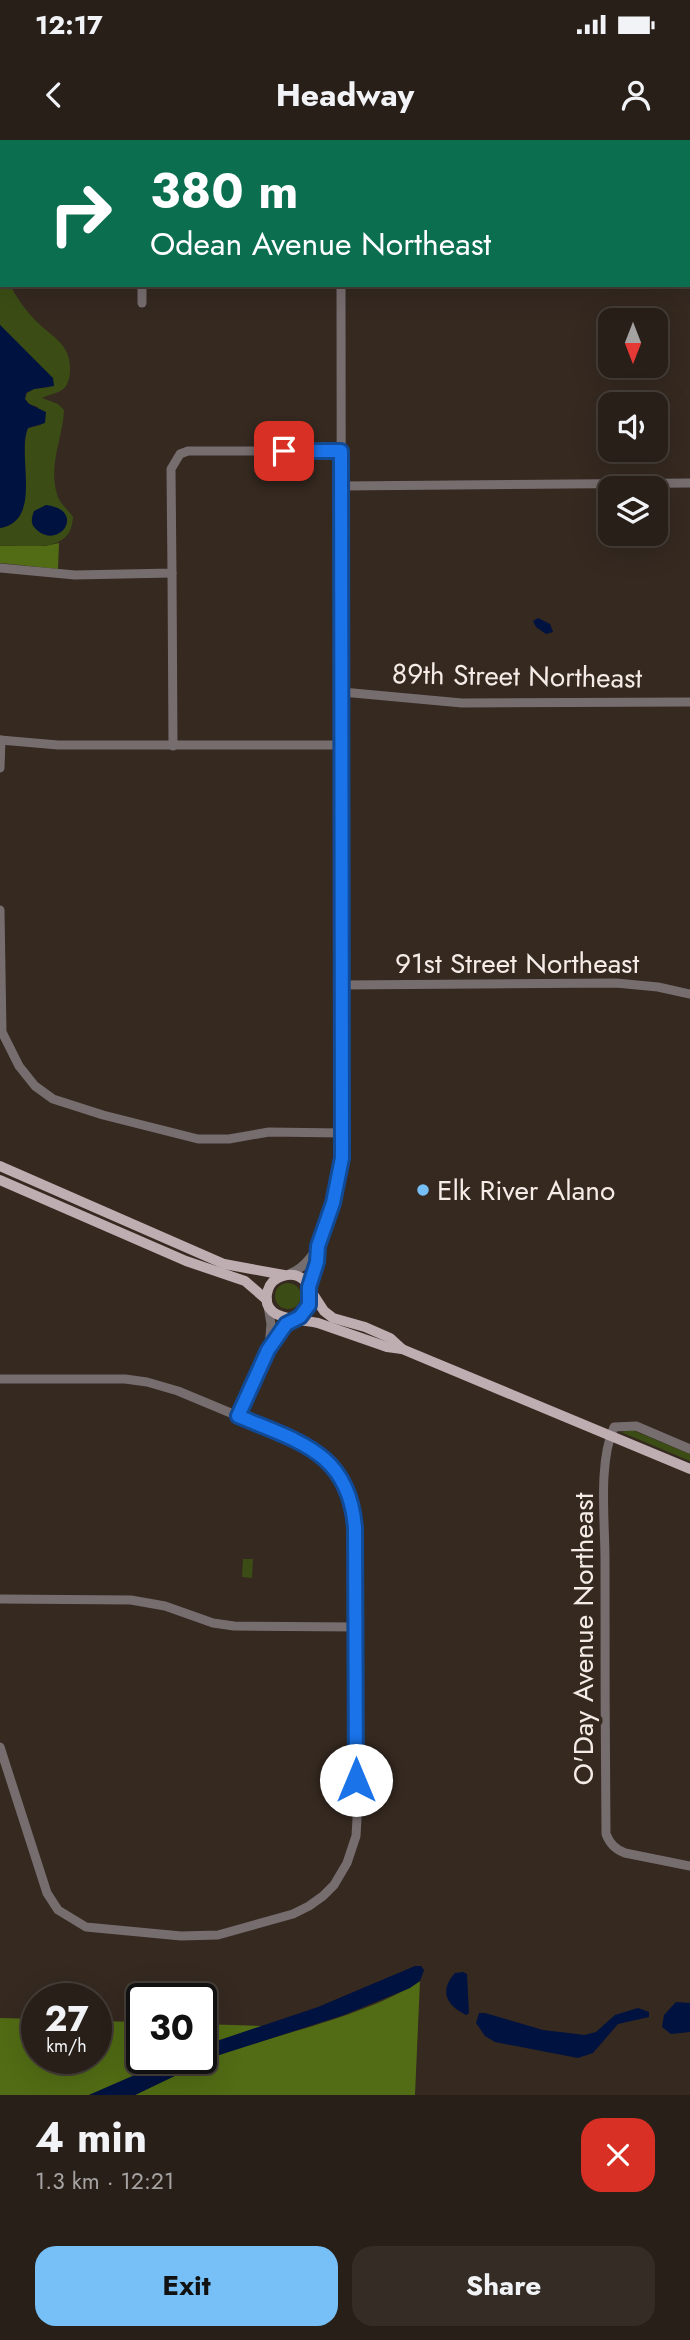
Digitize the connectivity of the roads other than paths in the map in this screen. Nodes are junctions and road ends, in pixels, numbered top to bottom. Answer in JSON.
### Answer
{"nodes":[{"id":1,"x":142,"y":287,"type":"edge"},
{"id":2,"x":341,"y":287,"type":"edge"},
{"id":3,"x":142,"y":303,"type":"dead end"},
{"id":4,"x":341,"y":451,"type":"junction"},
{"id":5,"x":690,"y":482,"type":"edge"},
{"id":6,"x":342,"y":486,"type":"junction"},
{"id":7,"x":0,"y":568,"type":"edge"},
{"id":8,"x":172,"y":573,"type":"junction"},
{"id":9,"x":342,"y":692,"type":"junction"},
{"id":10,"x":690,"y":702,"type":"edge"},
{"id":11,"x":0,"y":740,"type":"edge"},
{"id":12,"x":342,"y":745,"type":"junction"},
{"id":13,"x":173,"y":746,"type":"junction"},
{"id":14,"x":0,"y":768,"type":"edge"},
{"id":15,"x":0,"y":910,"type":"edge"},
{"id":16,"x":342,"y":985,"type":"junction"},
{"id":17,"x":690,"y":994,"type":"edge"},
{"id":18,"x":342,"y":1133,"type":"junction"},
{"id":19,"x":0,"y":1166,"type":"edge"},
{"id":20,"x":0,"y":1180,"type":"edge"},
{"id":21,"x":318,"y":1246,"type":"junction"},
{"id":22,"x":286,"y":1275,"type":"junction"},
{"id":23,"x":309,"y":1288,"type":"junction"},
{"id":24,"x":267,"y":1302,"type":"junction"},
{"id":25,"x":294,"y":1319,"type":"junction"},
{"id":26,"x":402,"y":1349,"type":"junction"},
{"id":27,"x":268,"y":1350,"type":"junction"},
{"id":28,"x":0,"y":1379,"type":"edge"},
{"id":29,"x":238,"y":1416,"type":"junction"},
{"id":30,"x":610,"y":1436,"type":"junction"},
{"id":31,"x":690,"y":1450,"type":"edge"},
{"id":32,"x":690,"y":1469,"type":"edge"},
{"id":33,"x":0,"y":1599,"type":"edge"},
{"id":34,"x":355,"y":1627,"type":"junction"},
{"id":35,"x":0,"y":1747,"type":"edge"},
{"id":36,"x":690,"y":1866,"type":"edge"}],
"edges":[{"from":1,"to":3,"type":"street"},
{"from":2,"to":4,"type":"street"},
{"from":4,"to":6,"type":"street"},
{"from":4,"to":8,"type":"street"},
{"from":5,"to":6,"type":"street"},
{"from":6,"to":9,"type":"street"},
{"from":7,"to":8,"type":"street"},
{"from":8,"to":13,"type":"street"},
{"from":9,"to":10,"type":"street","name":"89th Street Northeast"},
{"from":9,"to":12,"type":"street"},
{"from":11,"to":13,"type":"street"},
{"from":11,"to":14,"type":"street"},
{"from":12,"to":13,"type":"street"},
{"from":12,"to":16,"type":"street"},
{"from":15,"to":18,"type":"street"},
{"from":16,"to":17,"type":"street","name":"91st Street Northeast"},
{"from":16,"to":18,"type":"street"},
{"from":18,"to":21,"type":"street"},
{"from":19,"to":22,"type":"main road"},
{"from":20,"to":24,"type":"main road"},
{"from":21,"to":22,"type":"street"},
{"from":21,"to":23,"type":"street"},
{"from":22,"to":23,"type":"main road"},
{"from":22,"to":24,"type":"main road"},
{"from":23,"to":25,"type":"main road"},
{"from":23,"to":26,"type":"main road"},
{"from":24,"to":25,"type":"main road"},
{"from":24,"to":27,"type":"street"},
{"from":25,"to":26,"type":"main road"},
{"from":25,"to":27,"type":"street"},
{"from":26,"to":30,"type":"main road"},
{"from":27,"to":29,"type":"street"},
{"from":28,"to":29,"type":"street"},
{"from":29,"to":34,"type":"street"},
{"from":30,"to":31,"type":"street"},
{"from":30,"to":32,"type":"main road"},
{"from":30,"to":36,"type":"street","name":"O'Day Avenue Northeast"},
{"from":33,"to":34,"type":"street"},
{"from":34,"to":35,"type":"street"}]}
